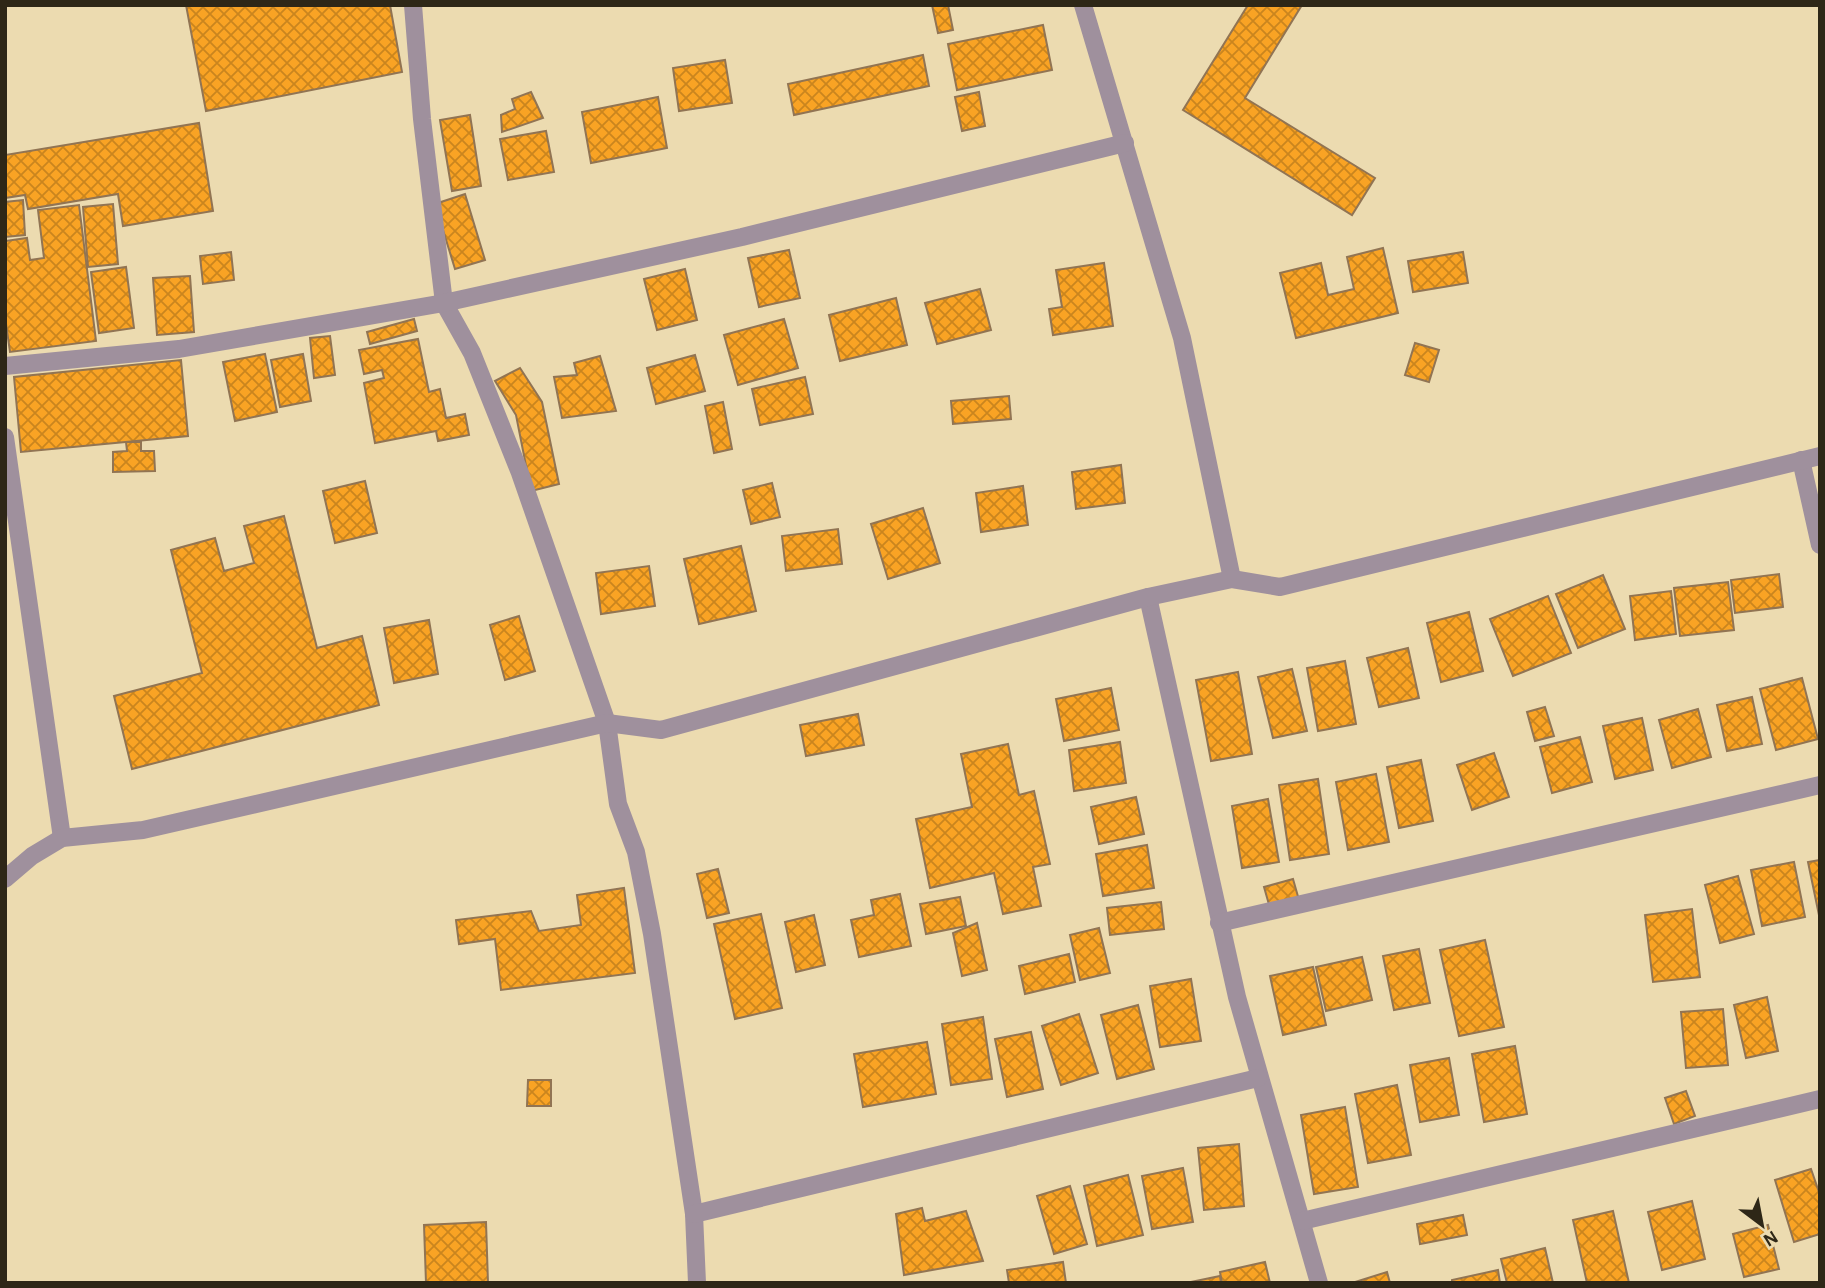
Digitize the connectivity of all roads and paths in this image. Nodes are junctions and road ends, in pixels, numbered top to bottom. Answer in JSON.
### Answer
{"nodes":[{"id":1,"x":413,"y":5,"type":"edge"},
{"id":2,"x":1083,"y":5,"type":"edge"},
{"id":3,"x":1125,"y":143,"type":"junction"},
{"id":4,"x":444,"y":303,"type":"junction"},
{"id":5,"x":5,"y":366,"type":"edge"},
{"id":6,"x":5,"y":437,"type":"edge"},
{"id":7,"x":1820,"y":456,"type":"edge"},
{"id":8,"x":1801,"y":460,"type":"junction"},
{"id":9,"x":1820,"y":545,"type":"edge"},
{"id":10,"x":1231,"y":579,"type":"junction"},
{"id":11,"x":1148,"y":597,"type":"junction"},
{"id":12,"x":607,"y":723,"type":"junction"},
{"id":13,"x":1820,"y":785,"type":"edge"},
{"id":14,"x":62,"y":838,"type":"junction"},
{"id":15,"x":5,"y":879,"type":"edge"},
{"id":16,"x":1219,"y":923,"type":"junction"},
{"id":17,"x":1258,"y":1078,"type":"junction"},
{"id":18,"x":1820,"y":1099,"type":"edge"},
{"id":19,"x":694,"y":1214,"type":"junction"},
{"id":20,"x":1302,"y":1221,"type":"junction"},
{"id":21,"x":697,"y":1283,"type":"edge"},
{"id":22,"x":1319,"y":1283,"type":"edge"}],
"edges":[{"from":1,"to":4,"type":"street"},
{"from":2,"to":3,"type":"street"},
{"from":3,"to":4,"type":"street"},
{"from":3,"to":10,"type":"street"},
{"from":4,"to":5,"type":"street"},
{"from":4,"to":12,"type":"street"},
{"from":6,"to":14,"type":"street"},
{"from":7,"to":8,"type":"street"},
{"from":8,"to":9,"type":"street"},
{"from":8,"to":10,"type":"street"},
{"from":10,"to":11,"type":"street"},
{"from":11,"to":12,"type":"street"},
{"from":11,"to":16,"type":"street"},
{"from":12,"to":14,"type":"street"},
{"from":12,"to":19,"type":"street"},
{"from":13,"to":16,"type":"street"},
{"from":14,"to":15,"type":"street"},
{"from":16,"to":17,"type":"street"},
{"from":17,"to":19,"type":"street"},
{"from":17,"to":20,"type":"street"},
{"from":18,"to":20,"type":"street"},
{"from":19,"to":21,"type":"street"},
{"from":20,"to":22,"type":"street"}]}
